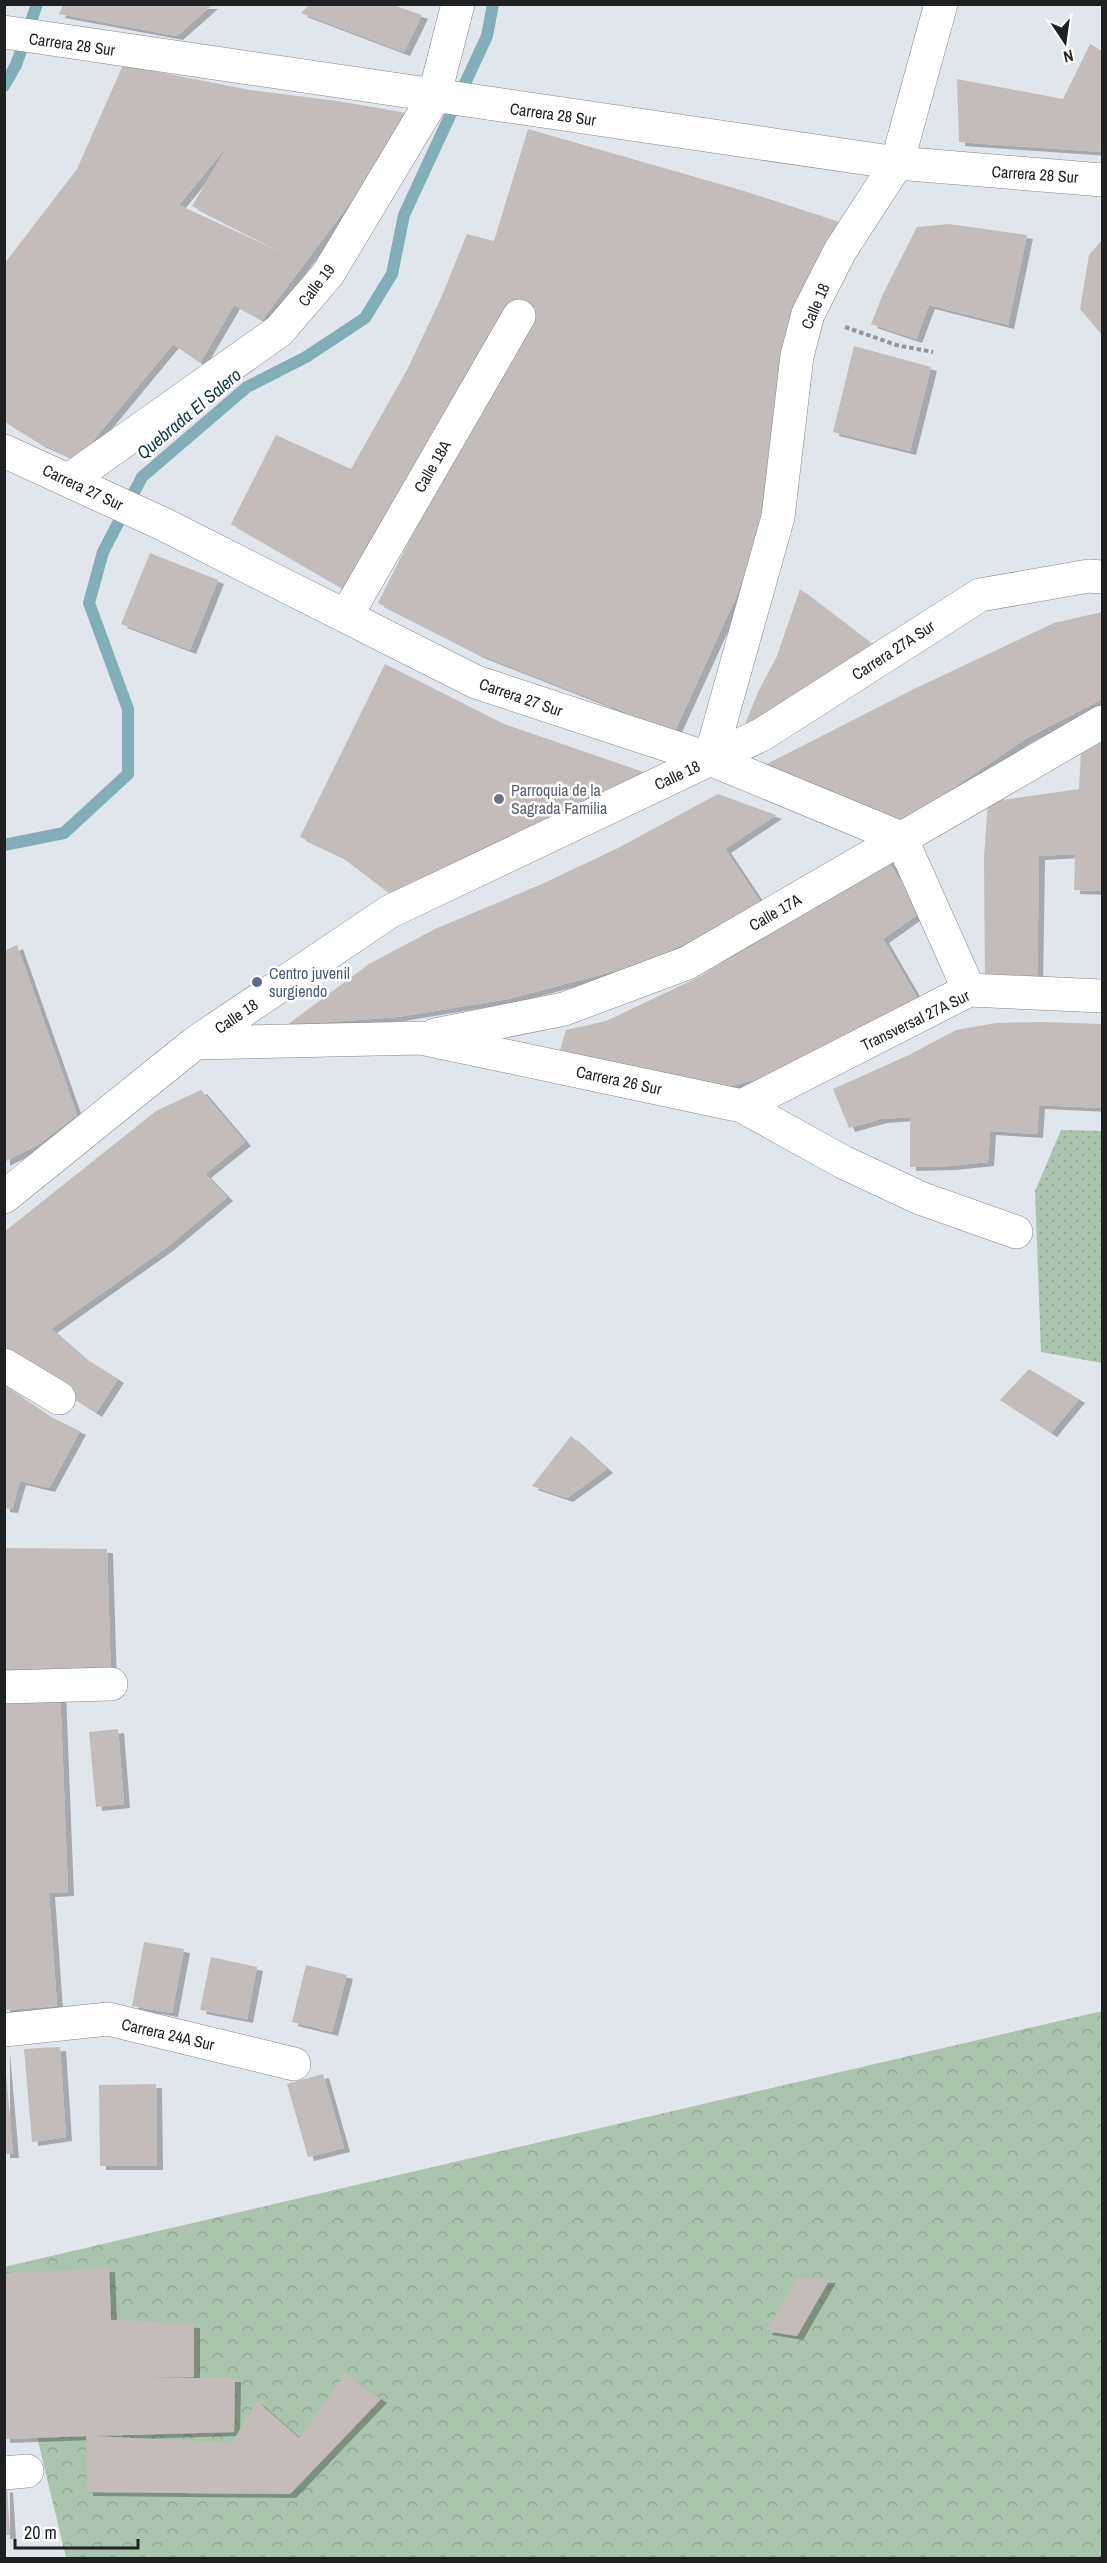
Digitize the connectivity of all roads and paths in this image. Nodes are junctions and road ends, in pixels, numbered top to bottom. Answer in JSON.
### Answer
{"nodes":[{"id":1,"x":458,"y":4,"type":"edge"},
{"id":2,"x":942,"y":4,"type":"edge"},
{"id":3,"x":17,"y":35,"type":"edge"},
{"id":4,"x":435,"y":97,"type":"junction"},
{"id":5,"x":897,"y":163,"type":"junction"},
{"id":6,"x":1102,"y":180,"type":"edge"},
{"id":7,"x":808,"y":314,"type":"junction"},
{"id":8,"x":519,"y":316,"type":"dead end"},
{"id":9,"x":933,"y":352,"type":"dead end"},
{"id":10,"x":4,"y":451,"type":"edge"},
{"id":11,"x":74,"y":483,"type":"junction"},
{"id":12,"x":1096,"y":576,"type":"edge"},
{"id":13,"x":346,"y":616,"type":"junction"},
{"id":14,"x":1102,"y":722,"type":"edge"},
{"id":15,"x":710,"y":759,"type":"junction"},
{"id":16,"x":901,"y":838,"type":"junction"},
{"id":17,"x":969,"y":990,"type":"junction"},
{"id":18,"x":1102,"y":996,"type":"edge"},
{"id":19,"x":421,"y":1038,"type":"junction"},
{"id":20,"x":195,"y":1043,"type":"junction"},
{"id":21,"x":742,"y":1106,"type":"junction"},
{"id":22,"x":4,"y":1197,"type":"edge"},
{"id":23,"x":1016,"y":1232,"type":"dead end"},
{"id":24,"x":4,"y":1365,"type":"edge"},
{"id":25,"x":60,"y":1398,"type":"dead end"},
{"id":26,"x":111,"y":1684,"type":"dead end"},
{"id":27,"x":4,"y":1687,"type":"edge"},
{"id":28,"x":4,"y":2030,"type":"edge"},
{"id":29,"x":294,"y":2064,"type":"dead end"}],
"edges":[{"from":1,"to":4,"type":"street","name":"Calle 19"},
{"from":2,"to":5,"type":"street","name":"Calle 18"},
{"from":3,"to":4,"type":"street","name":"Carrera 28 Sur"},
{"from":4,"to":5,"type":"street","name":"Carrera 28 Sur"},
{"from":4,"to":11,"type":"street","name":"Calle 19"},
{"from":5,"to":6,"type":"street","name":"Carrera 28 Sur"},
{"from":5,"to":7,"type":"street","name":"Calle 18"},
{"from":7,"to":9,"type":"path"},
{"from":7,"to":15,"type":"street","name":"Calle 18"},
{"from":8,"to":13,"type":"street","name":"Calle 18A"},
{"from":10,"to":11,"type":"street","name":"Carrera 27 Sur"},
{"from":11,"to":13,"type":"street","name":"Carrera 27 Sur"},
{"from":12,"to":15,"type":"street","name":"Carrera 27A Sur"},
{"from":13,"to":15,"type":"street","name":"Carrera 27 Sur"},
{"from":14,"to":16,"type":"street","name":"Calle 17A"},
{"from":15,"to":16,"type":"street","name":"Carrera 27 Sur"},
{"from":15,"to":20,"type":"street","name":"Calle 18"},
{"from":16,"to":17,"type":"street"},
{"from":16,"to":19,"type":"street","name":"Calle 17A"},
{"from":17,"to":18,"type":"street","name":"Transversal 27A Sur"},
{"from":17,"to":21,"type":"street","name":"Transversal 27A Sur"},
{"from":19,"to":20,"type":"street","name":"Carrera 26 Sur"},
{"from":19,"to":21,"type":"street","name":"Carrera 26 Sur"},
{"from":20,"to":22,"type":"street","name":"Calle 18"},
{"from":21,"to":23,"type":"street","name":"Carrera 26 Sur"},
{"from":24,"to":25,"type":"street"},
{"from":26,"to":27,"type":"street"},
{"from":28,"to":29,"type":"street","name":"Carrera 24A Sur"}]}
